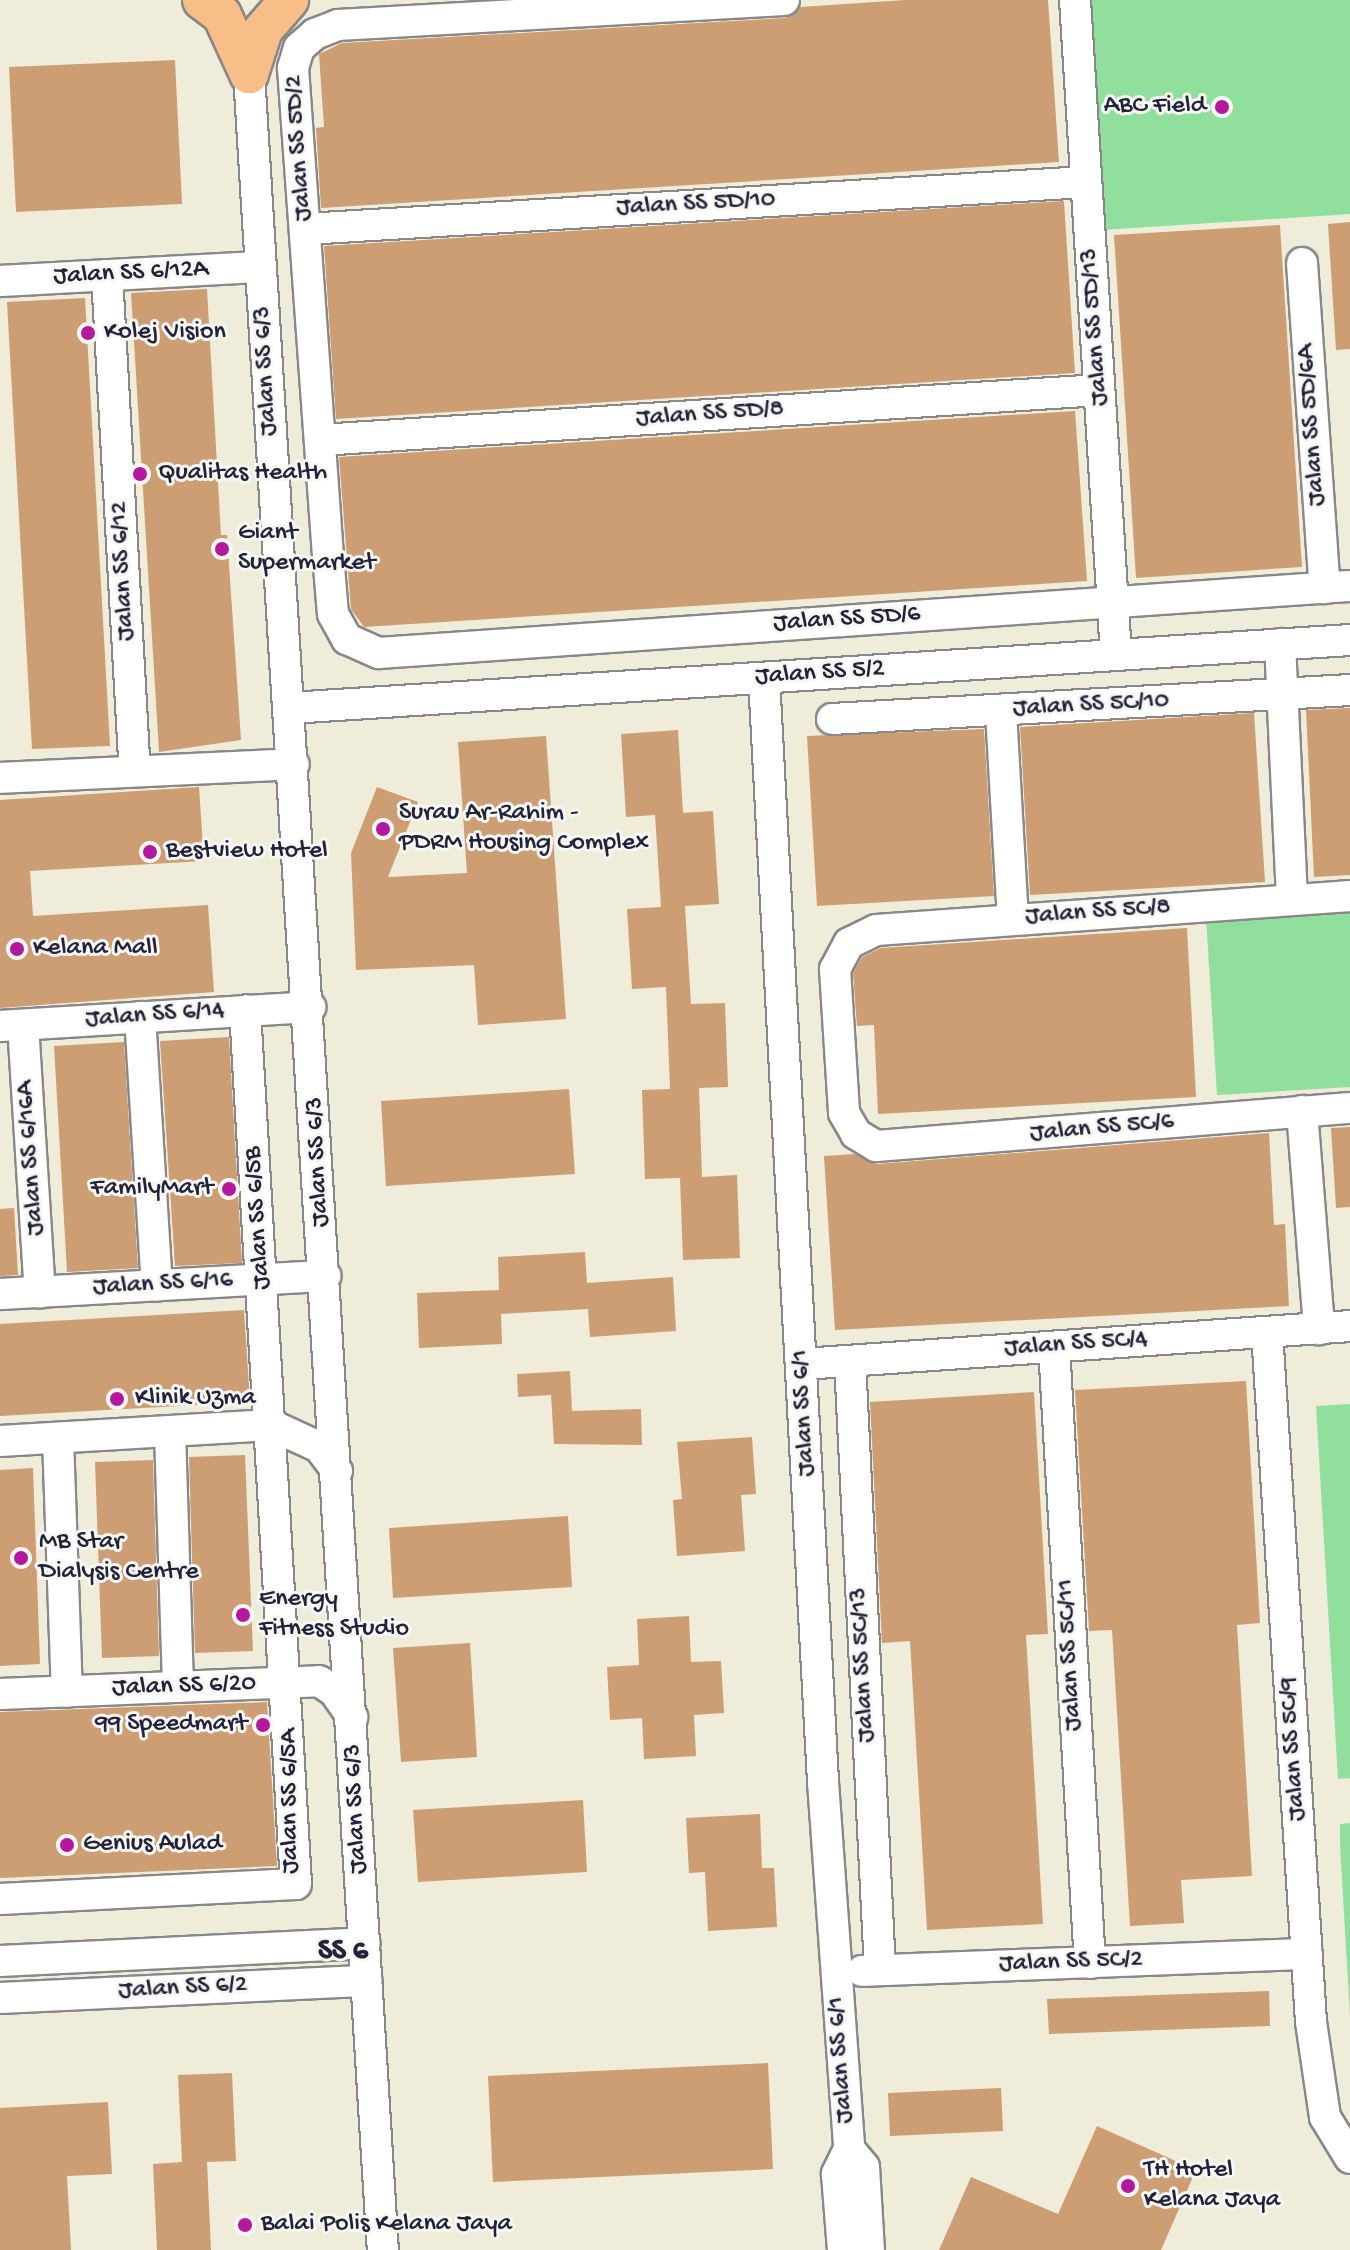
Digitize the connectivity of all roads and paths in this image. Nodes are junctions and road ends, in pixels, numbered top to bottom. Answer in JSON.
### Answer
{"nodes":[{"id":1,"x":202,"y":0,"type":"edge"},
{"id":2,"x":289,"y":0,"type":"edge"},
{"id":3,"x":784,"y":0,"type":"edge"},
{"id":4,"x":1075,"y":0,"type":"edge"},
{"id":5,"x":249,"y":74,"type":"junction"},
{"id":6,"x":1086,"y":182,"type":"junction"},
{"id":7,"x":306,"y":229,"type":"junction"},
{"id":8,"x":1302,"y":263,"type":"dead end"},
{"id":9,"x":261,"y":267,"type":"junction"},
{"id":10,"x":107,"y":275,"type":"junction"},
{"id":11,"x":0,"y":281,"type":"edge"},
{"id":12,"x":1099,"y":390,"type":"junction"},
{"id":13,"x":320,"y":440,"type":"junction"},
{"id":14,"x":1338,"y":587,"type":"edge"},
{"id":15,"x":1113,"y":602,"type":"junction"},
{"id":16,"x":347,"y":639,"type":"joint"},
{"id":17,"x":1350,"y":640,"type":"edge"},
{"id":18,"x":1280,"y":644,"type":"junction"},
{"id":19,"x":1116,"y":655,"type":"junction"},
{"id":20,"x":764,"y":678,"type":"junction"},
{"id":21,"x":1350,"y":690,"type":"edge"},
{"id":22,"x":1285,"y":695,"type":"junction"},
{"id":23,"x":290,"y":708,"type":"junction"},
{"id":24,"x":1001,"y":712,"type":"junction"},
{"id":25,"x":832,"y":719,"type":"dead end"},
{"id":26,"x":294,"y":764,"type":"junction"},
{"id":27,"x":135,"y":771,"type":"junction"},
{"id":28,"x":0,"y":778,"type":"edge"},
{"id":29,"x":1350,"y":896,"type":"edge"},
{"id":30,"x":1292,"y":899,"type":"junction"},
{"id":31,"x":1013,"y":918,"type":"junction"},
{"id":32,"x":310,"y":1007,"type":"junction"},
{"id":33,"x":245,"y":1010,"type":"junction"},
{"id":34,"x":140,"y":1017,"type":"junction"},
{"id":35,"x":12,"y":1025,"type":"edge"},
{"id":36,"x":1350,"y":1108,"type":"edge"},
{"id":37,"x":1302,"y":1111,"type":"junction"},
{"id":38,"x":856,"y":1134,"type":"joint"},
{"id":39,"x":326,"y":1276,"type":"junction"},
{"id":40,"x":264,"y":1279,"type":"junction"},
{"id":41,"x":157,"y":1285,"type":"junction"},
{"id":42,"x":40,"y":1292,"type":"junction"},
{"id":43,"x":0,"y":1294,"type":"edge"},
{"id":44,"x":1350,"y":1326,"type":"edge"},
{"id":45,"x":1319,"y":1329,"type":"junction"},
{"id":46,"x":1267,"y":1332,"type":"junction"},
{"id":47,"x":1054,"y":1347,"type":"junction"},
{"id":48,"x":850,"y":1361,"type":"junction"},
{"id":49,"x":803,"y":1364,"type":"junction"},
{"id":50,"x":271,"y":1425,"type":"junction"},
{"id":51,"x":170,"y":1432,"type":"junction"},
{"id":52,"x":58,"y":1438,"type":"junction"},
{"id":53,"x":0,"y":1441,"type":"edge"},
{"id":54,"x":337,"y":1471,"type":"junction"},
{"id":55,"x":288,"y":1682,"type":"junction"},
{"id":56,"x":178,"y":1687,"type":"junction"},
{"id":57,"x":67,"y":1692,"type":"junction"},
{"id":58,"x":0,"y":1694,"type":"edge"},
{"id":59,"x":352,"y":1717,"type":"junction"},
{"id":60,"x":0,"y":1899,"type":"edge"},
{"id":61,"x":365,"y":1943,"type":"junction"},
{"id":62,"x":1307,"y":1954,"type":"junction"},
{"id":63,"x":0,"y":1961,"type":"edge"},
{"id":64,"x":1090,"y":1963,"type":"junction"},
{"id":65,"x":880,"y":1970,"type":"junction"},
{"id":66,"x":836,"y":1972,"type":"junction"},
{"id":67,"x":367,"y":1981,"type":"junction"},
{"id":68,"x":0,"y":1998,"type":"edge"},
{"id":69,"x":849,"y":2149,"type":"junction"},
{"id":70,"x":1350,"y":2158,"type":"edge"},
{"id":71,"x":383,"y":2250,"type":"edge"},
{"id":72,"x":843,"y":2250,"type":"edge"},
{"id":73,"x":869,"y":2250,"type":"edge"}],
"edges":[{"from":1,"to":5,"type":"main road"},
{"from":2,"to":5,"type":"main road"},
{"from":3,"to":7,"type":"street","name":"Jalan SS 5D/2"},
{"from":4,"to":6,"type":"street","name":"Jalan SS 5D/13"},
{"from":5,"to":9,"type":"street","name":"Jalan SS 6/3"},
{"from":6,"to":7,"type":"street","name":"Jalan SS 5D/10"},
{"from":6,"to":12,"type":"street","name":"Jalan SS 5D/13"},
{"from":7,"to":13,"type":"street","name":"Jalan SS 5D/2"},
{"from":8,"to":14,"type":"street","name":"Jalan SS 5D/6A"},
{"from":9,"to":10,"type":"street","name":"Jalan SS 6/12A"},
{"from":9,"to":23,"type":"street","name":"Jalan SS 6/3"},
{"from":10,"to":11,"type":"street","name":"Jalan SS 6/12A"},
{"from":10,"to":27,"type":"street","name":"Jalan SS 6/12"},
{"from":12,"to":13,"type":"street","name":"Jalan SS 5D/8"},
{"from":12,"to":15,"type":"street","name":"Jalan SS 5D/13"},
{"from":13,"to":16,"type":"street","name":"Jalan SS 5D/2"},
{"from":14,"to":15,"type":"street","name":"Jalan SS 5D/6"},
{"from":15,"to":16,"type":"street","name":"Jalan SS 5D/6"},
{"from":15,"to":19,"type":"street","name":"Jalan SS 5D/13"},
{"from":17,"to":18,"type":"street","name":"Jalan SS 5/2"},
{"from":18,"to":19,"type":"street","name":"Jalan SS 5/2"},
{"from":18,"to":22,"type":"street"},
{"from":19,"to":20,"type":"street","name":"Jalan SS 5/2"},
{"from":20,"to":23,"type":"street","name":"Jalan SS 5/2"},
{"from":20,"to":49,"type":"street","name":"Jalan SS 6/1"},
{"from":21,"to":22,"type":"street","name":"Jalan SS 5C/10"},
{"from":22,"to":24,"type":"street","name":"Jalan SS 5C/10"},
{"from":22,"to":30,"type":"street"},
{"from":23,"to":26,"type":"street","name":"Jalan SS 6/3"},
{"from":24,"to":25,"type":"street","name":"Jalan SS 5C/10"},
{"from":24,"to":31,"type":"street"},
{"from":26,"to":27,"type":"street"},
{"from":26,"to":32,"type":"street","name":"Jalan SS 6/3"},
{"from":27,"to":28,"type":"street"},
{"from":29,"to":30,"type":"street","name":"Jalan SS 5C/8"},
{"from":30,"to":31,"type":"street","name":"Jalan SS 5C/8"},
{"from":31,"to":38,"type":"street","name":"Jalan SS 5C/8"},
{"from":32,"to":33,"type":"street","name":"Jalan SS 6/14"},
{"from":32,"to":39,"type":"street","name":"Jalan SS 6/3"},
{"from":33,"to":34,"type":"street","name":"Jalan SS 6/14"},
{"from":33,"to":40,"type":"street","name":"Jalan SS 6/5B"},
{"from":34,"to":35,"type":"street","name":"Jalan SS 6/14"},
{"from":34,"to":41,"type":"street"},
{"from":35,"to":42,"type":"street","name":"Jalan SS 6/16A"},
{"from":36,"to":37,"type":"street","name":"Jalan SS 5C/6"},
{"from":37,"to":38,"type":"street","name":"Jalan SS 5C/6"},
{"from":37,"to":45,"type":"street"},
{"from":39,"to":40,"type":"street","name":"Jalan SS 6/16"},
{"from":39,"to":54,"type":"street","name":"Jalan SS 6/3"},
{"from":40,"to":41,"type":"street","name":"Jalan SS 6/16"},
{"from":40,"to":50,"type":"street","name":"Jalan SS 6/5B"},
{"from":41,"to":42,"type":"street","name":"Jalan SS 6/16"},
{"from":42,"to":43,"type":"street","name":"Jalan SS 6/16"},
{"from":44,"to":45,"type":"street","name":"Jalan SS 5C/4"},
{"from":45,"to":46,"type":"street","name":"Jalan SS 5C/4"},
{"from":46,"to":47,"type":"street","name":"Jalan SS 5C/4"},
{"from":46,"to":62,"type":"street","name":"Jalan SS 5C/9"},
{"from":47,"to":48,"type":"street","name":"Jalan SS 5C/4"},
{"from":47,"to":64,"type":"street","name":"Jalan SS 5C/11"},
{"from":48,"to":49,"type":"street","name":"Jalan SS 5C/4"},
{"from":48,"to":65,"type":"street","name":"Jalan SS 5C/13"},
{"from":49,"to":66,"type":"street","name":"Jalan SS 6/1"},
{"from":50,"to":51,"type":"street"},
{"from":50,"to":54,"type":"street"},
{"from":50,"to":55,"type":"street","name":"Jalan SS 6/5A"},
{"from":51,"to":52,"type":"street"},
{"from":51,"to":56,"type":"street"},
{"from":52,"to":53,"type":"street"},
{"from":52,"to":57,"type":"street"},
{"from":54,"to":59,"type":"street","name":"Jalan SS 6/3"},
{"from":55,"to":56,"type":"street","name":"Jalan SS 6/20"},
{"from":55,"to":59,"type":"street","name":"Jalan SS 6/20"},
{"from":55,"to":60,"type":"street","name":"Jalan SS 6/5A"},
{"from":56,"to":57,"type":"street","name":"Jalan SS 6/20"},
{"from":57,"to":58,"type":"street","name":"Jalan SS 6/20"},
{"from":59,"to":61,"type":"street","name":"Jalan SS 6/3"},
{"from":61,"to":63,"type":"street","name":"Jalan SS 6/2"},
{"from":61,"to":67,"type":"street","name":"Jalan SS 6/3"},
{"from":62,"to":64,"type":"street","name":"Jalan SS 5C/2"},
{"from":62,"to":70,"type":"street","name":"Jalan SS 5C/9"},
{"from":64,"to":65,"type":"street","name":"Jalan SS 5C/2"},
{"from":65,"to":66,"type":"street","name":"Jalan SS 5C/2"},
{"from":66,"to":69,"type":"street","name":"Jalan SS 6/1"},
{"from":67,"to":68,"type":"street","name":"Jalan SS 6/2"},
{"from":67,"to":71,"type":"street","name":"Jalan SS 6/3"},
{"from":69,"to":72,"type":"street","name":"Jalan SS 6/1"},
{"from":69,"to":73,"type":"street","name":"Jalan SS 6/1"}]}
